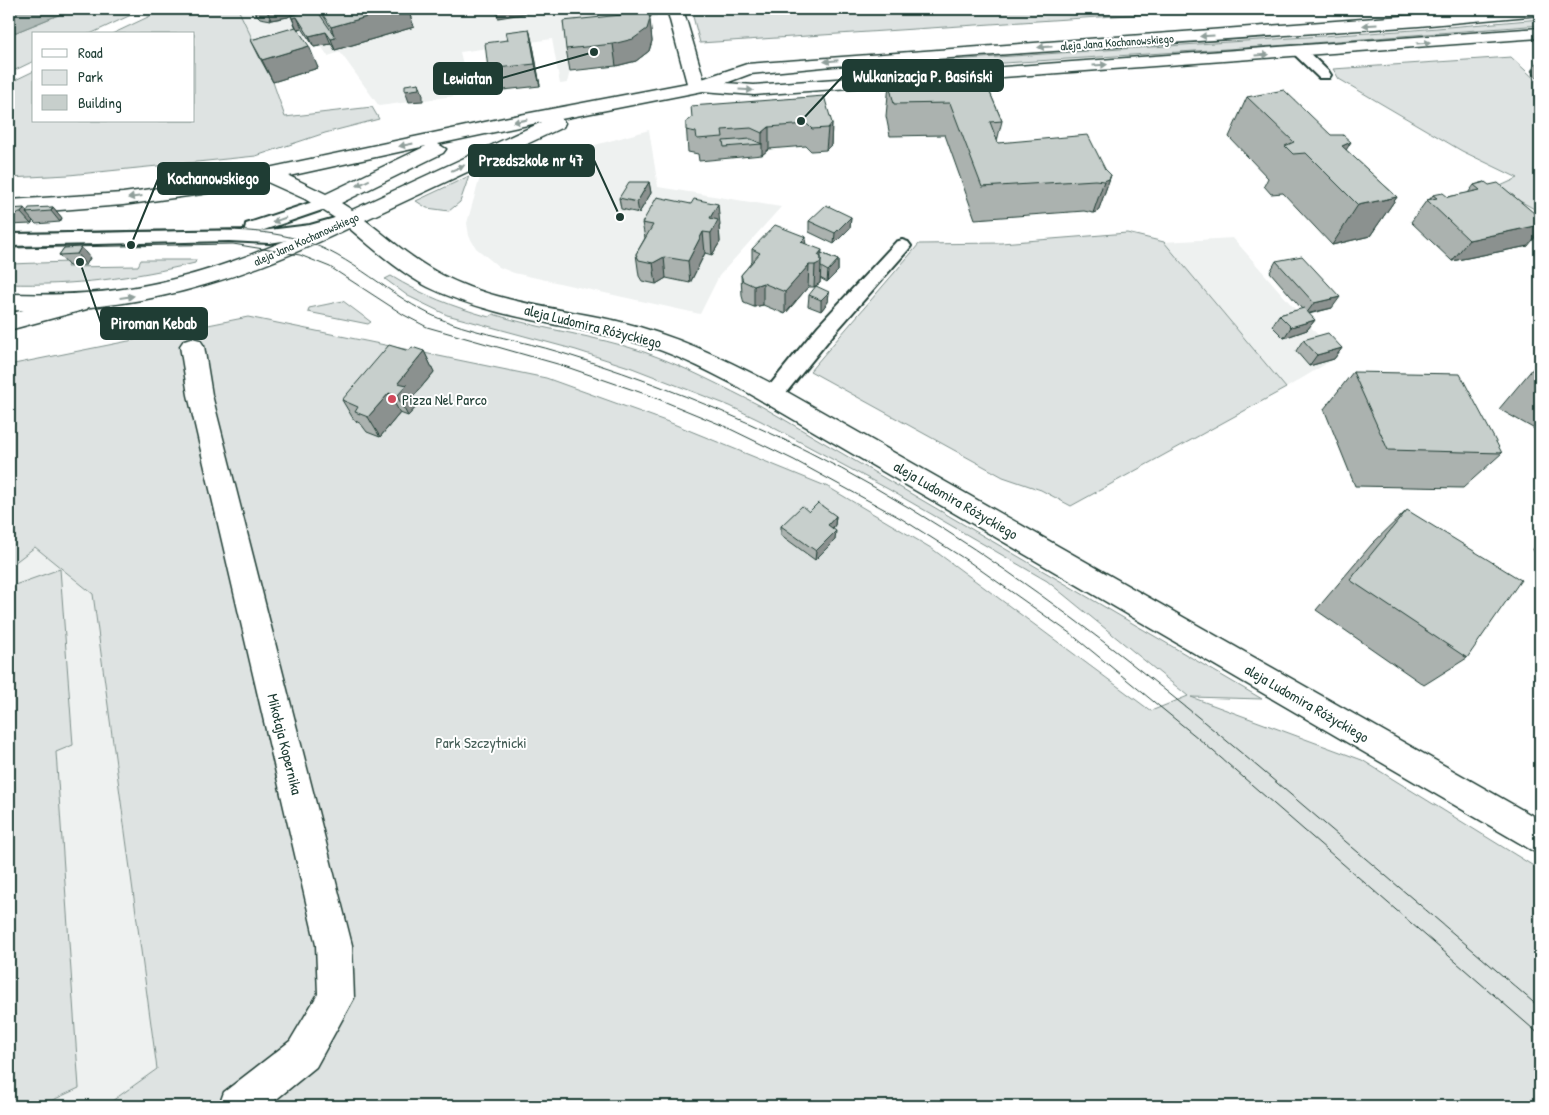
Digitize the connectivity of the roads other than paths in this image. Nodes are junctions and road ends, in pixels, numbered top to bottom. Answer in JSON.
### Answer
{"nodes":[{"id":1,"x":675,"y":9,"type":"edge"},
{"id":2,"x":1540,"y":10,"type":"edge"},
{"id":3,"x":1540,"y":33,"type":"edge"},
{"id":4,"x":1300,"y":52,"type":"junction"},
{"id":5,"x":1324,"y":75,"type":"dead end"},
{"id":6,"x":697,"y":87,"type":"junction"},
{"id":7,"x":585,"y":109,"type":"junction"},
{"id":8,"x":488,"y":128,"type":"junction"},
{"id":9,"x":269,"y":175,"type":"junction"},
{"id":10,"x":325,"y":203,"type":"junction"},
{"id":11,"x":9,"y":207,"type":"edge"},
{"id":12,"x":351,"y":220,"type":"junction"},
{"id":13,"x":229,"y":235,"type":"junction"},
{"id":14,"x":9,"y":240,"type":"edge"},
{"id":15,"x":902,"y":246,"type":"dead end"},
{"id":16,"x":9,"y":302,"type":"edge"},
{"id":17,"x":79,"y":303,"type":"junction"},
{"id":18,"x":9,"y":322,"type":"edge"},
{"id":19,"x":192,"y":346,"type":"dead end"},
{"id":20,"x":773,"y":395,"type":"junction"},
{"id":21,"x":1540,"y":838,"type":"edge"},
{"id":22,"x":238,"y":1106,"type":"edge"}],
"edges":[{"from":1,"to":6,"type":"main road"},
{"from":2,"to":6,"type":"main road","name":"aleja Jana Kochanowskiego","one_way":true},
{"from":4,"to":3,"type":"main road","name":"aleja Jana Kochanowskiego","one_way":true},
{"from":4,"to":5,"type":"lane"},
{"from":6,"to":4,"type":"main road","name":"aleja Jana Kochanowskiego","one_way":true},
{"from":6,"to":7,"type":"main road","name":"aleja Jana Kochanowskiego"},
{"from":7,"to":8,"type":"main road","name":"aleja Jana Kochanowskiego","one_way":true},
{"from":12,"to":7,"type":"main road","name":"aleja Jana Kochanowskiego","one_way":true},
{"from":8,"to":9,"type":"main road","name":"aleja Jana Kochanowskiego","one_way":true},
{"from":8,"to":10,"type":"main road","one_way":true},
{"from":9,"to":10,"type":"main road","name":"aleja Ludomira Różyckiego"},
{"from":9,"to":11,"type":"main road","name":"aleja Jana Kochanowskiego","one_way":true},
{"from":10,"to":12,"type":"main road","name":"aleja Ludomira Różyckiego"},
{"from":10,"to":13,"type":"lane","one_way":true},
{"from":12,"to":13,"type":"lane"},
{"from":17,"to":12,"type":"main road","name":"aleja Jana Kochanowskiego","one_way":true},
{"from":12,"to":20,"type":"main road","name":"aleja Ludomira Różyckiego"},
{"from":13,"to":14,"type":"lane"},
{"from":15,"to":20,"type":"lane"},
{"from":16,"to":17,"type":"main road","name":"aleja Jana Kochanowskiego"},
{"from":17,"to":18,"type":"main road"},
{"from":19,"to":22,"type":"main road","name":"Mikołaja Kopernika"},
{"from":20,"to":21,"type":"main road","name":"aleja Ludomira Różyckiego"}]}
